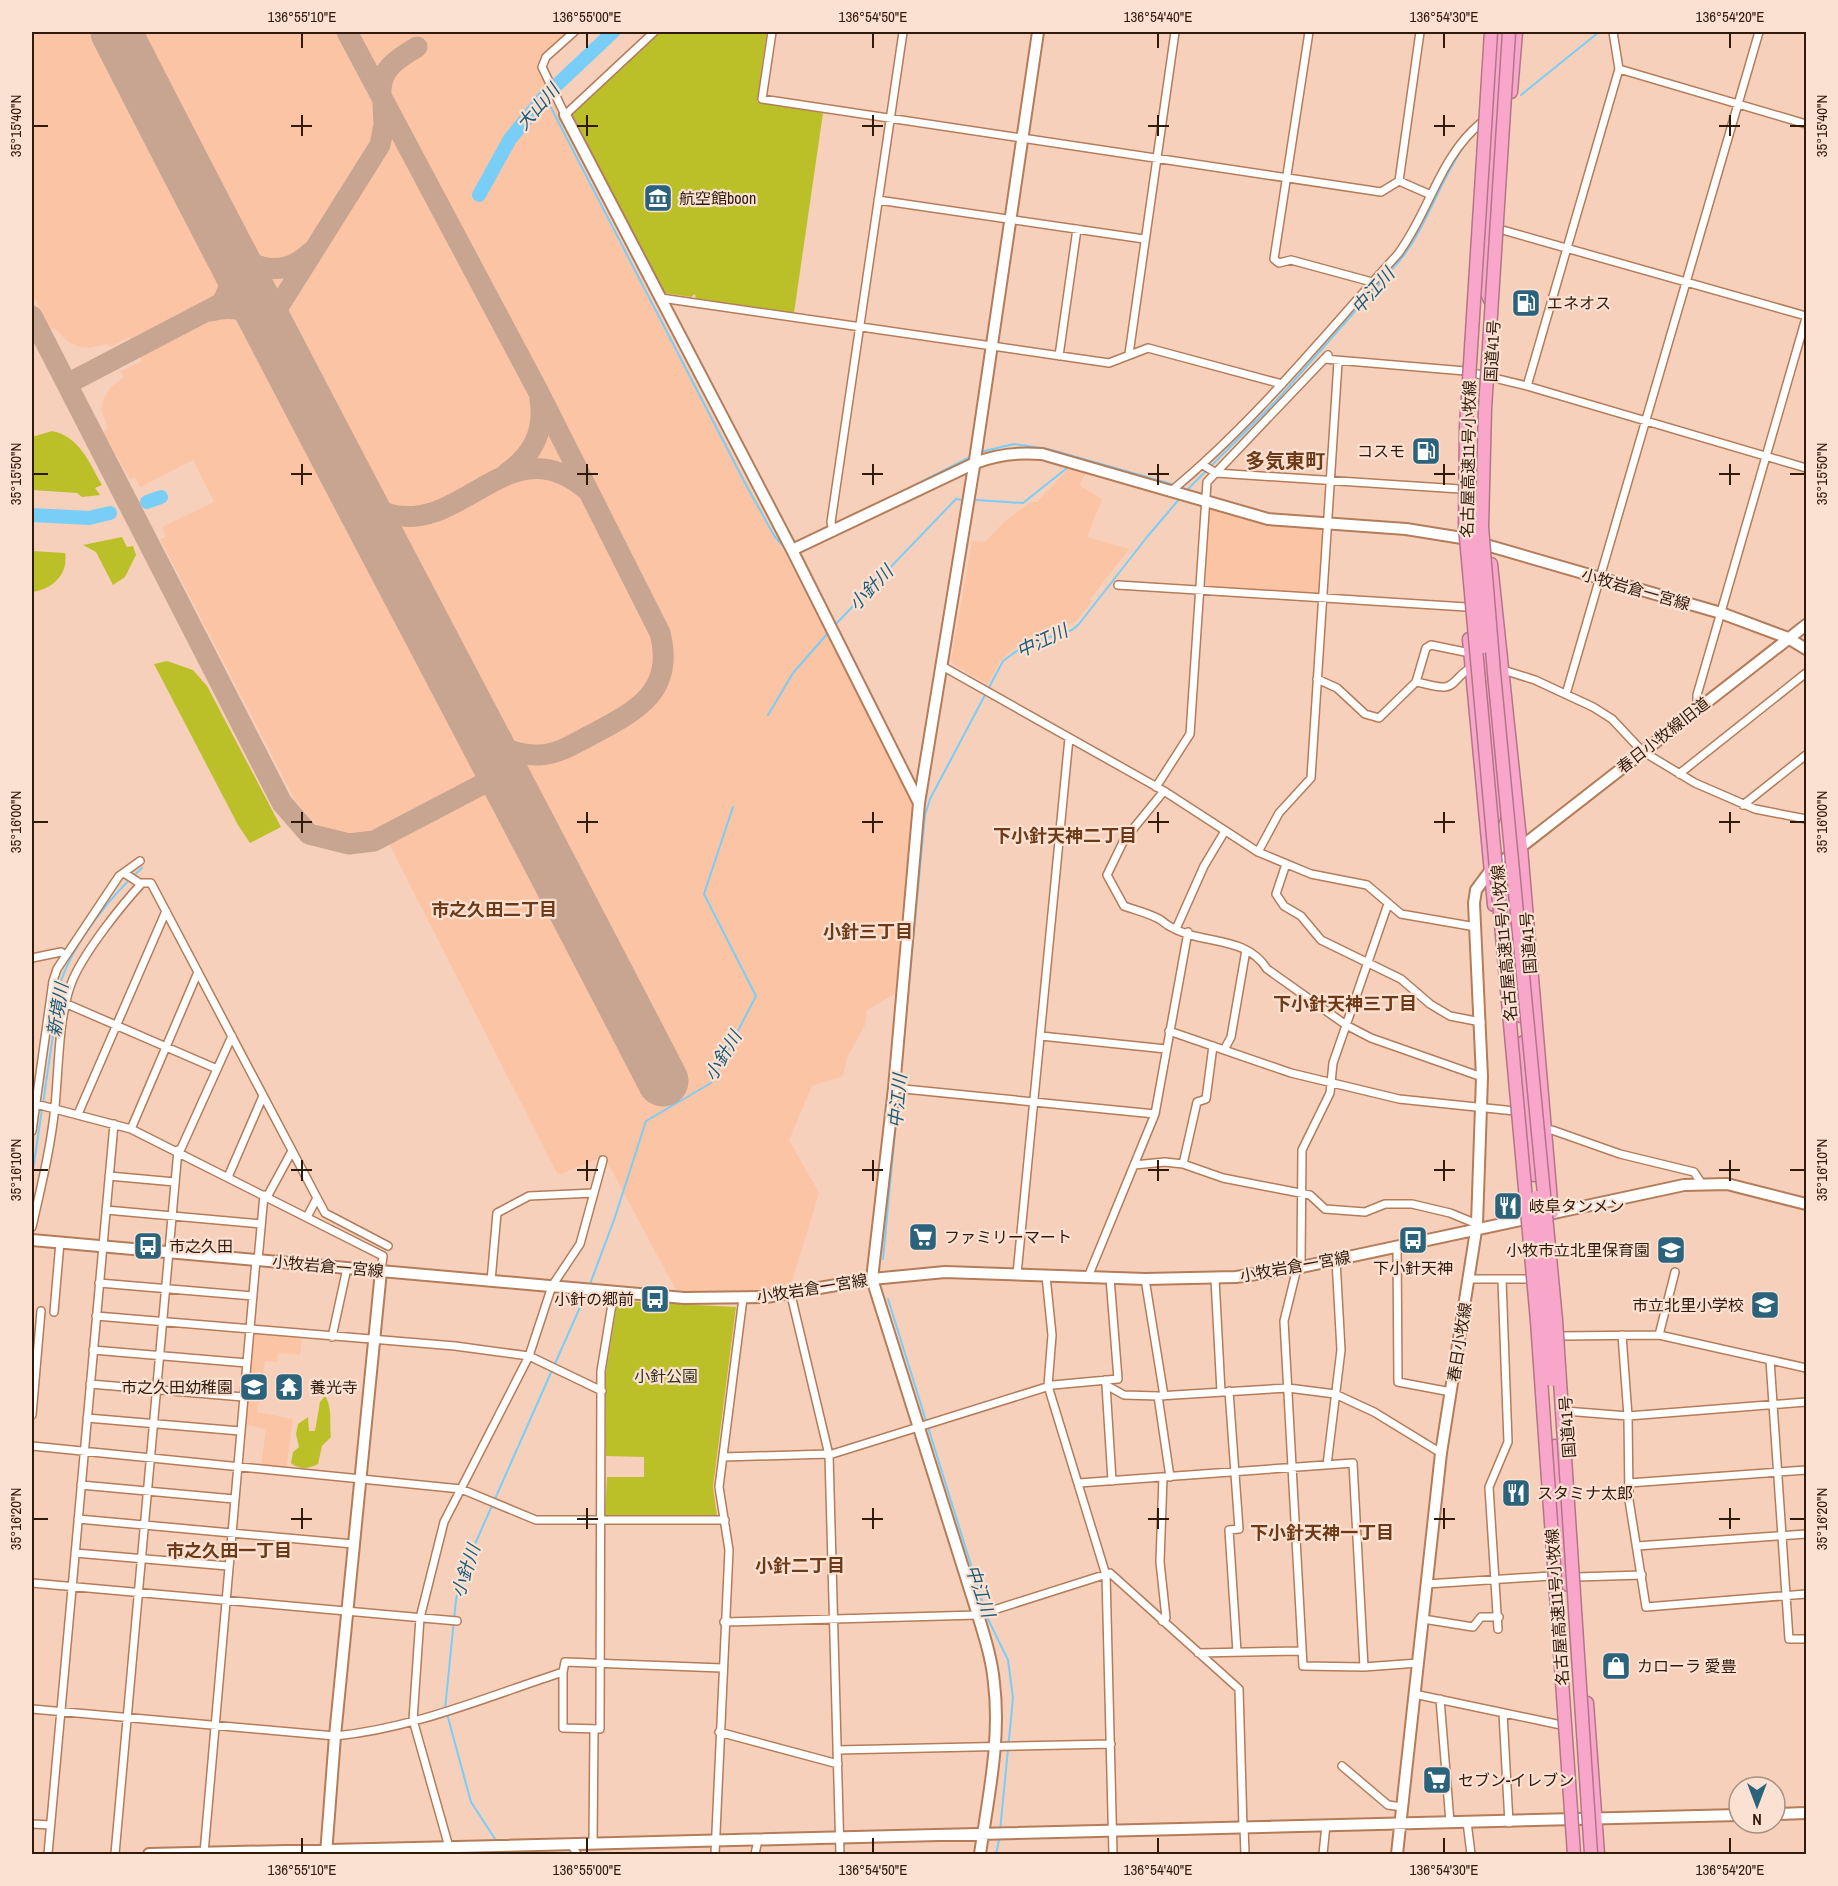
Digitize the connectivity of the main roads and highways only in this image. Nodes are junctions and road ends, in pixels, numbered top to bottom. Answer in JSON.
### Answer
{"nodes":[{"id":1,"x":1490,"y":32,"type":"edge"},
{"id":2,"x":1501,"y":32,"type":"edge"},
{"id":3,"x":1509,"y":32,"type":"edge"},
{"id":4,"x":1516,"y":32,"type":"edge"},
{"id":5,"x":1480,"y":154,"type":"junction"},
{"id":6,"x":1491,"y":300,"type":"junction"},
{"id":7,"x":1492,"y":822,"type":"junction"},
{"id":8,"x":1512,"y":860,"type":"junction"},
{"id":9,"x":1590,"y":1738,"type":"junction"},
{"id":10,"x":1572,"y":1854,"type":"edge"},
{"id":11,"x":1591,"y":1854,"type":"edge"},
{"id":12,"x":1598,"y":1854,"type":"edge"}],
"edges":[{"from":1,"to":5,"type":"highway","name":"国道41号"},
{"from":1,"to":7,"type":"highway","name":"名古屋高速11号小牧線","bridge":true},
{"from":2,"to":6,"type":"highway"},
{"from":3,"to":6,"type":"highway","name":"名古屋高速11号小牧線","bridge":true},
{"from":4,"to":9,"type":"highway","name":"国道41号"},
{"from":5,"to":7,"type":"highway","bridge":true},
{"from":5,"to":10,"type":"highway","name":"国道41号"},
{"from":6,"to":8,"type":"highway","name":"名古屋高速11号小牧線","bridge":true},
{"from":7,"to":10,"type":"highway","name":"名古屋高速11号小牧線","bridge":true},
{"from":8,"to":9,"type":"highway","bridge":true},
{"from":8,"to":11,"type":"highway","name":"名古屋高速11号小牧線","bridge":true},
{"from":9,"to":12,"type":"highway","name":"国道41号"}]}
